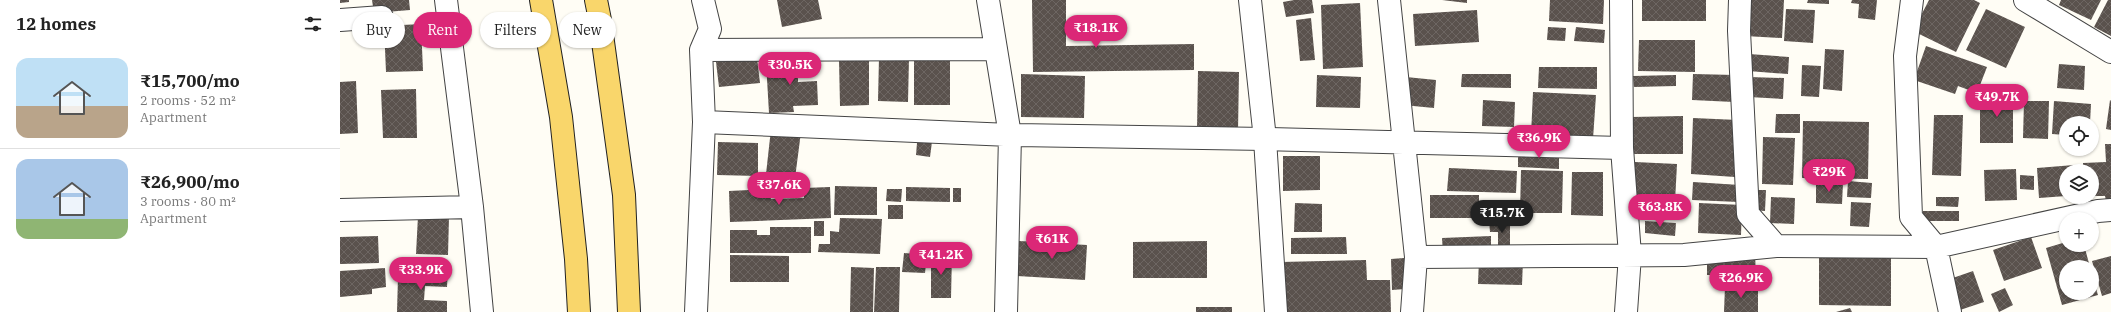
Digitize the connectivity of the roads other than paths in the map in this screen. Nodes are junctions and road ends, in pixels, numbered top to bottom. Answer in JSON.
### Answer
{"nodes":[{"id":1,"x":446,"y":0,"type":"edge"},
{"id":2,"x":541,"y":0,"type":"edge"},
{"id":3,"x":596,"y":0,"type":"edge"},
{"id":4,"x":703,"y":0,"type":"edge"},
{"id":5,"x":988,"y":0,"type":"edge"},
{"id":6,"x":1250,"y":0,"type":"edge"},
{"id":7,"x":1389,"y":0,"type":"edge"},
{"id":8,"x":1621,"y":0,"type":"edge"},
{"id":9,"x":1740,"y":0,"type":"edge"},
{"id":10,"x":1912,"y":0,"type":"edge"},
{"id":11,"x":2026,"y":0,"type":"edge"},
{"id":12,"x":352,"y":19,"type":"edge"},
{"id":13,"x":340,"y":20,"type":"edge"},
{"id":14,"x":996,"y":49,"type":"junction"},
{"id":15,"x":701,"y":50,"type":"junction"},
{"id":16,"x":2111,"y":52,"type":"edge"},
{"id":17,"x":704,"y":122,"type":"junction"},
{"id":18,"x":1010,"y":136,"type":"junction"},
{"id":19,"x":1265,"y":139,"type":"junction"},
{"id":20,"x":1403,"y":143,"type":"junction"},
{"id":21,"x":1622,"y":148,"type":"junction"},
{"id":22,"x":472,"y":207,"type":"junction"},
{"id":23,"x":340,"y":210,"type":"edge"},
{"id":24,"x":2111,"y":210,"type":"edge"},
{"id":25,"x":1776,"y":246,"type":"junction"},
{"id":26,"x":1936,"y":247,"type":"junction"},
{"id":27,"x":1630,"y":255,"type":"junction"},
{"id":28,"x":1416,"y":257,"type":"junction"},
{"id":29,"x":482,"y":312,"type":"edge"},
{"id":30,"x":579,"y":312,"type":"edge"},
{"id":31,"x":629,"y":312,"type":"edge"},
{"id":32,"x":696,"y":312,"type":"edge"},
{"id":33,"x":1006,"y":312,"type":"edge"},
{"id":34,"x":1276,"y":312,"type":"edge"},
{"id":35,"x":1412,"y":312,"type":"edge"},
{"id":36,"x":1626,"y":312,"type":"edge"},
{"id":37,"x":1950,"y":312,"type":"edge"}],
"edges":[{"from":1,"to":22,"type":"street"},
{"from":2,"to":30,"type":"main road"},
{"from":3,"to":31,"type":"main road"},
{"from":4,"to":15,"type":"street"},
{"from":5,"to":14,"type":"street"},
{"from":6,"to":19,"type":"street"},
{"from":7,"to":20,"type":"street"},
{"from":8,"to":21,"type":"street"},
{"from":9,"to":25,"type":"street"},
{"from":10,"to":26,"type":"street"},
{"from":11,"to":16,"type":"street"},
{"from":12,"to":13,"type":"street"},
{"from":14,"to":15,"type":"street"},
{"from":14,"to":18,"type":"street"},
{"from":15,"to":17,"type":"street"},
{"from":17,"to":18,"type":"street"},
{"from":17,"to":32,"type":"street"},
{"from":18,"to":19,"type":"street"},
{"from":18,"to":33,"type":"street"},
{"from":19,"to":20,"type":"street"},
{"from":19,"to":34,"type":"street"},
{"from":20,"to":21,"type":"street"},
{"from":20,"to":28,"type":"street"},
{"from":21,"to":27,"type":"street"},
{"from":22,"to":23,"type":"street"},
{"from":22,"to":29,"type":"street"},
{"from":24,"to":26,"type":"street"},
{"from":25,"to":26,"type":"street"},
{"from":25,"to":27,"type":"street"},
{"from":26,"to":37,"type":"street"},
{"from":27,"to":28,"type":"street"},
{"from":27,"to":36,"type":"street"},
{"from":28,"to":35,"type":"street"}]}
